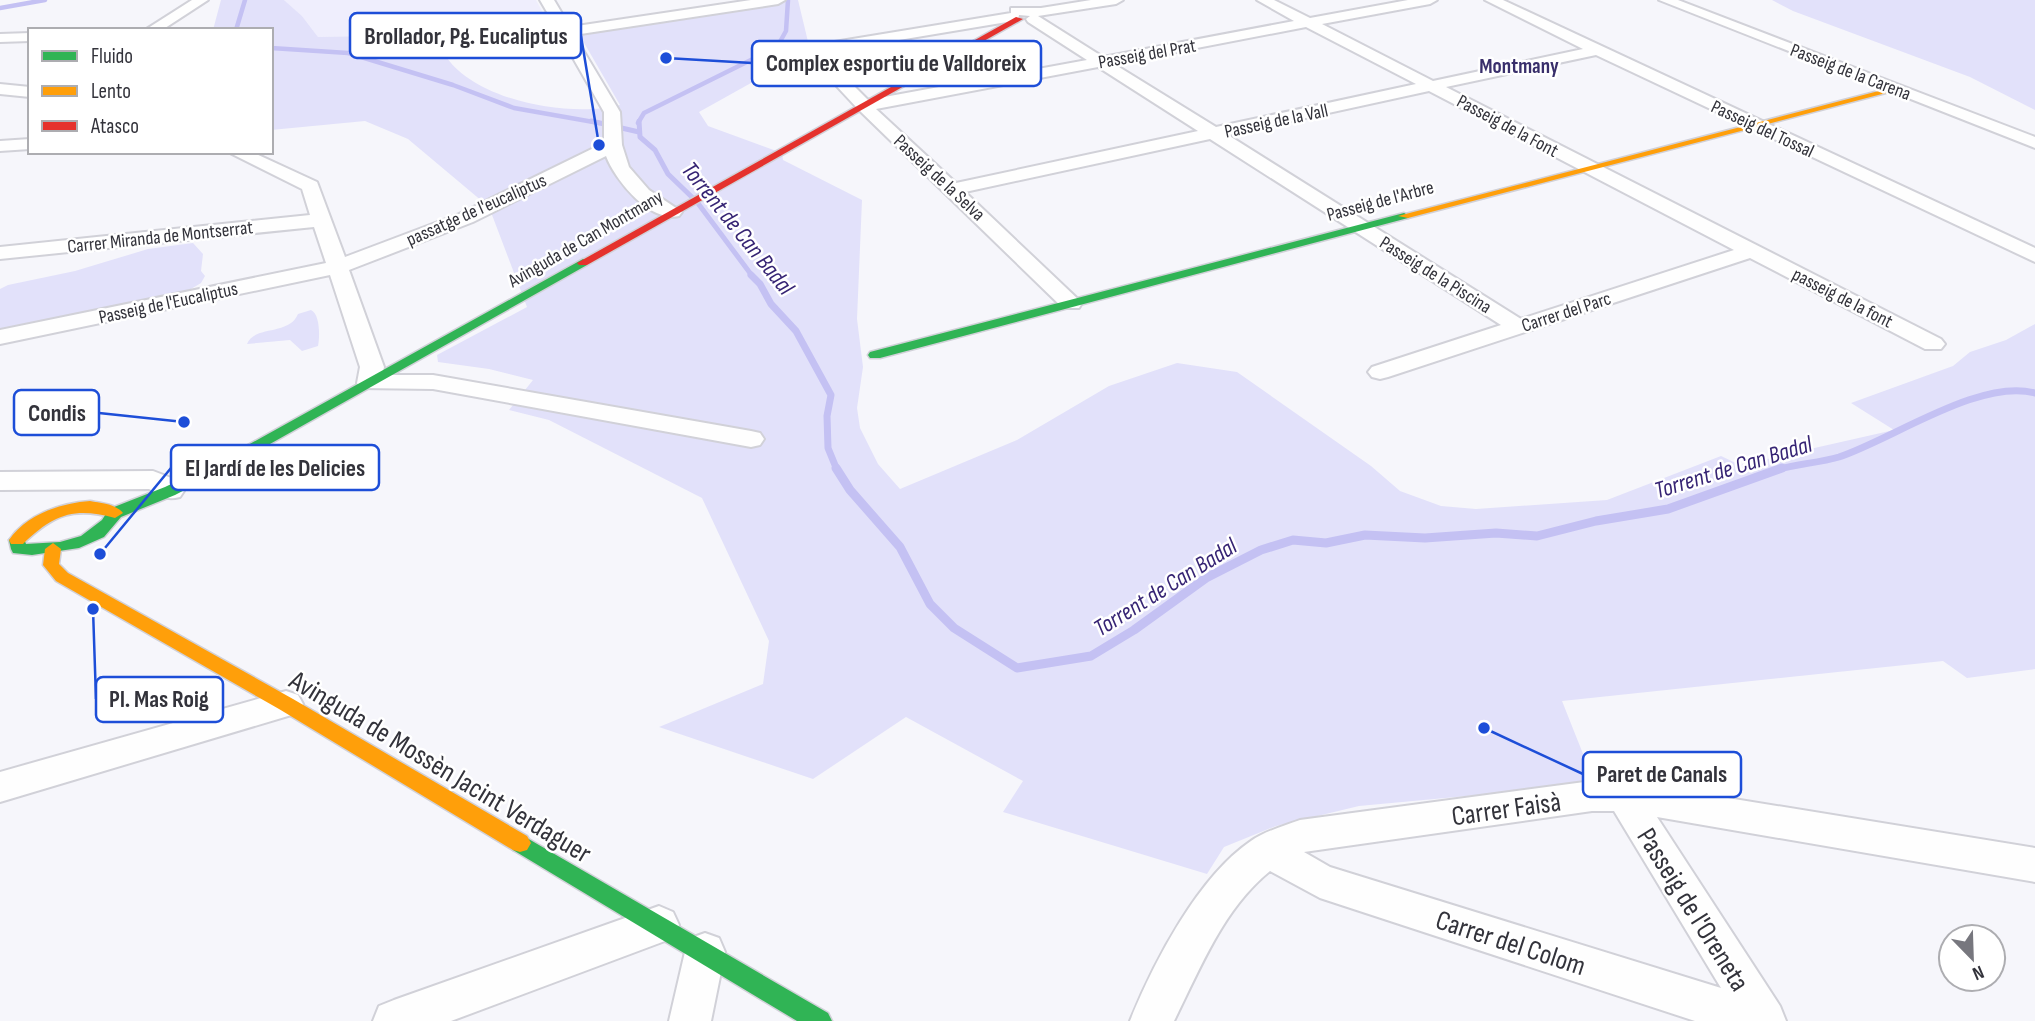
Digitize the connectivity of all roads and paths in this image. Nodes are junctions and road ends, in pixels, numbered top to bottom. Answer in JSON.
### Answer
{"nodes":[{"id":1,"x":201,"y":0,"type":"edge"},
{"id":2,"x":547,"y":0,"type":"edge"},
{"id":3,"x":778,"y":0,"type":"edge"},
{"id":4,"x":1003,"y":0,"type":"edge"},
{"id":5,"x":1116,"y":0,"type":"edge"},
{"id":6,"x":1264,"y":0,"type":"edge"},
{"id":7,"x":1430,"y":0,"type":"edge"},
{"id":8,"x":1492,"y":0,"type":"edge"},
{"id":9,"x":1666,"y":0,"type":"edge"},
{"id":10,"x":717,"y":4,"type":"edge"},
{"id":11,"x":1025,"y":16,"type":"junction"},
{"id":12,"x":1309,"y":23,"type":"junction"},
{"id":13,"x":155,"y":28,"type":"edge"},
{"id":14,"x":566,"y":32,"type":"junction"},
{"id":15,"x":28,"y":37,"type":"edge"},
{"id":16,"x":0,"y":38,"type":"edge"},
{"id":17,"x":449,"y":49,"type":"dead end"},
{"id":18,"x":1598,"y":50,"type":"junction"},
{"id":19,"x":1098,"y":62,"type":"junction"},
{"id":20,"x":1432,"y":86,"type":"junction"},
{"id":21,"x":0,"y":89,"type":"edge"},
{"id":22,"x":1896,"y":89,"type":"junction"},
{"id":23,"x":28,"y":92,"type":"edge"},
{"id":24,"x":864,"y":106,"type":"junction"},
{"id":25,"x":1756,"y":125,"type":"junction"},
{"id":26,"x":1213,"y":133,"type":"junction"},
{"id":27,"x":2035,"y":143,"type":"edge"},
{"id":28,"x":28,"y":144,"type":"edge"},
{"id":29,"x":0,"y":146,"type":"edge"},
{"id":30,"x":612,"y":146,"type":"junction"},
{"id":31,"x":241,"y":154,"type":"edge"},
{"id":32,"x":1588,"y":167,"type":"junction"},
{"id":33,"x":953,"y":189,"type":"junction"},
{"id":34,"x":672,"y":212,"type":"junction"},
{"id":35,"x":320,"y":220,"type":"junction"},
{"id":36,"x":1361,"y":226,"type":"junction"},
{"id":37,"x":1752,"y":251,"type":"junction"},
{"id":38,"x":2,"y":255,"type":"edge"},
{"id":39,"x":2035,"y":256,"type":"edge"},
{"id":40,"x":337,"y":267,"type":"junction"},
{"id":41,"x":1071,"y":303,"type":"junction"},
{"id":42,"x":1519,"y":327,"type":"junction"},
{"id":43,"x":0,"y":337,"type":"edge"},
{"id":44,"x":1933,"y":344,"type":"dead end"},
{"id":45,"x":876,"y":355,"type":"dead end"},
{"id":46,"x":1380,"y":372,"type":"dead end"},
{"id":47,"x":369,"y":383,"type":"junction"},
{"id":48,"x":751,"y":439,"type":"dead end"},
{"id":49,"x":0,"y":481,"type":"edge"},
{"id":50,"x":78,"y":481,"type":"junction"},
{"id":51,"x":170,"y":491,"type":"junction"},
{"id":52,"x":60,"y":513,"type":"junction"},
{"id":53,"x":114,"y":513,"type":"junction"},
{"id":54,"x":17,"y":540,"type":"junction"},
{"id":55,"x":0,"y":543,"type":"edge"},
{"id":56,"x":53,"y":549,"type":"junction"},
{"id":57,"x":286,"y":704,"type":"junction"},
{"id":58,"x":0,"y":787,"type":"edge"},
{"id":59,"x":1624,"y":796,"type":"junction"},
{"id":60,"x":1268,"y":850,"type":"junction"},
{"id":61,"x":2035,"y":865,"type":"edge"},
{"id":62,"x":659,"y":925,"type":"junction"},
{"id":63,"x":705,"y":952,"type":"junction"},
{"id":64,"x":394,"y":1021,"type":"edge"},
{"id":65,"x":690,"y":1021,"type":"edge"},
{"id":66,"x":820,"y":1021,"type":"edge"},
{"id":67,"x":1151,"y":1021,"type":"edge"},
{"id":68,"x":1762,"y":1021,"type":"edge"}],
"edges":[{"from":1,"to":13,"type":"street"},
{"from":2,"to":14,"type":"street"},
{"from":3,"to":10,"type":"street"},
{"from":4,"to":11,"type":"street","name":"Passeig de la Piscina"},
{"from":5,"to":11,"type":"street","name":"Avinguda de Can Montmany"},
{"from":6,"to":12,"type":"street","name":"Passeig de la Font"},
{"from":7,"to":12,"type":"street","name":"Passeig del Prat"},
{"from":8,"to":18,"type":"street","name":"Passeig del Tossal"},
{"from":9,"to":22,"type":"street","name":"Passeig de la Carena"},
{"from":10,"to":14,"type":"street"},
{"from":11,"to":19,"type":"street","name":"Passeig de la Piscina"},
{"from":11,"to":24,"type":"street","name":"Avinguda de Can Montmany"},
{"from":11,"to":24,"type":"street","name":"Passeig de la Selva"},
{"from":12,"to":19,"type":"street","name":"Passeig del Prat"},
{"from":12,"to":20,"type":"street","name":"Passeig de la Font"},
{"from":14,"to":17,"type":"street"},
{"from":14,"to":30,"type":"street"},
{"from":15,"to":16,"type":"street"},
{"from":18,"to":20,"type":"street","name":"Passeig de la Vall"},
{"from":18,"to":25,"type":"street","name":"Passeig del Tossal"},
{"from":19,"to":24,"type":"street","name":"Passeig del Prat"},
{"from":19,"to":26,"type":"street","name":"Passeig de la Piscina"},
{"from":20,"to":26,"type":"street","name":"Passeig de la Vall"},
{"from":20,"to":32,"type":"street","name":"Passeig de la Font"},
{"from":21,"to":23,"type":"street"},
{"from":22,"to":25,"type":"street","name":"Passeig de l'Arbre"},
{"from":22,"to":27,"type":"street","name":"Passeig de la Carena"},
{"from":24,"to":33,"type":"street","name":"Passeig de la Selva"},
{"from":24,"to":34,"type":"street","name":"Avinguda de Can Montmany"},
{"from":25,"to":32,"type":"street","name":"Passeig de l'Arbre"},
{"from":25,"to":39,"type":"street","name":"Passeig del Tossal"},
{"from":26,"to":33,"type":"street","name":"Passeig de la Vall"},
{"from":26,"to":36,"type":"street","name":"Passeig de la Piscina"},
{"from":28,"to":29,"type":"street"},
{"from":30,"to":34,"type":"street"},
{"from":30,"to":40,"type":"street","name":"passatge de l'eucaliptus"},
{"from":31,"to":35,"type":"street"},
{"from":32,"to":36,"type":"street","name":"Passeig de l'Arbre"},
{"from":32,"to":37,"type":"street","name":"Passeig de la Font"},
{"from":33,"to":41,"type":"street","name":"Passeig de la Selva"},
{"from":34,"to":47,"type":"street","name":"Avinguda de Can Montmany"},
{"from":35,"to":38,"type":"street","name":"Carrer Miranda de Montserrat"},
{"from":35,"to":40,"type":"street"},
{"from":36,"to":41,"type":"street","name":"Passeig de l'Arbre"},
{"from":36,"to":42,"type":"street","name":"Passeig de la Piscina"},
{"from":37,"to":42,"type":"street","name":"Carrer del Parc"},
{"from":37,"to":44,"type":"street","name":"passeig de la font"},
{"from":40,"to":43,"type":"street","name":"Passeig de l'Eucaliptus"},
{"from":40,"to":47,"type":"street"},
{"from":41,"to":45,"type":"street","name":"Passeig de l'Arbre"},
{"from":42,"to":46,"type":"street","name":"Carrer del Parc"},
{"from":47,"to":48,"type":"street"},
{"from":47,"to":51,"type":"street","name":"Avinguda de Can Montmany"},
{"from":49,"to":50,"type":"street"},
{"from":50,"to":51,"type":"street"},
{"from":50,"to":52,"type":"street"},
{"from":51,"to":53,"type":"street","name":"Avinguda de Can Montmany"},
{"from":52,"to":53,"type":"street"},
{"from":52,"to":54,"type":"street"},
{"from":53,"to":56,"type":"street"},
{"from":54,"to":55,"type":"street"},
{"from":54,"to":56,"type":"street"},
{"from":56,"to":57,"type":"street","name":"Avinguda de Mossèn Jacint Verdaguer"},
{"from":57,"to":58,"type":"street"},
{"from":57,"to":62,"type":"street","name":"Avinguda de Mossèn Jacint Verdaguer"},
{"from":59,"to":60,"type":"street","name":"Carrer Faisà"},
{"from":59,"to":61,"type":"street","name":"Carrer Faisà"},
{"from":59,"to":68,"type":"street","name":"Passeig de l'Oreneta"},
{"from":60,"to":67,"type":"street","name":"Carrer Faisà"},
{"from":60,"to":68,"type":"street","name":"Carrer del Colom"},
{"from":62,"to":63,"type":"street","name":"Avinguda de Mossèn Jacint Verdaguer"},
{"from":62,"to":64,"type":"street"},
{"from":63,"to":65,"type":"street"},
{"from":63,"to":66,"type":"street","name":"Avinguda de Mossèn Jacint Verdaguer"}]}
